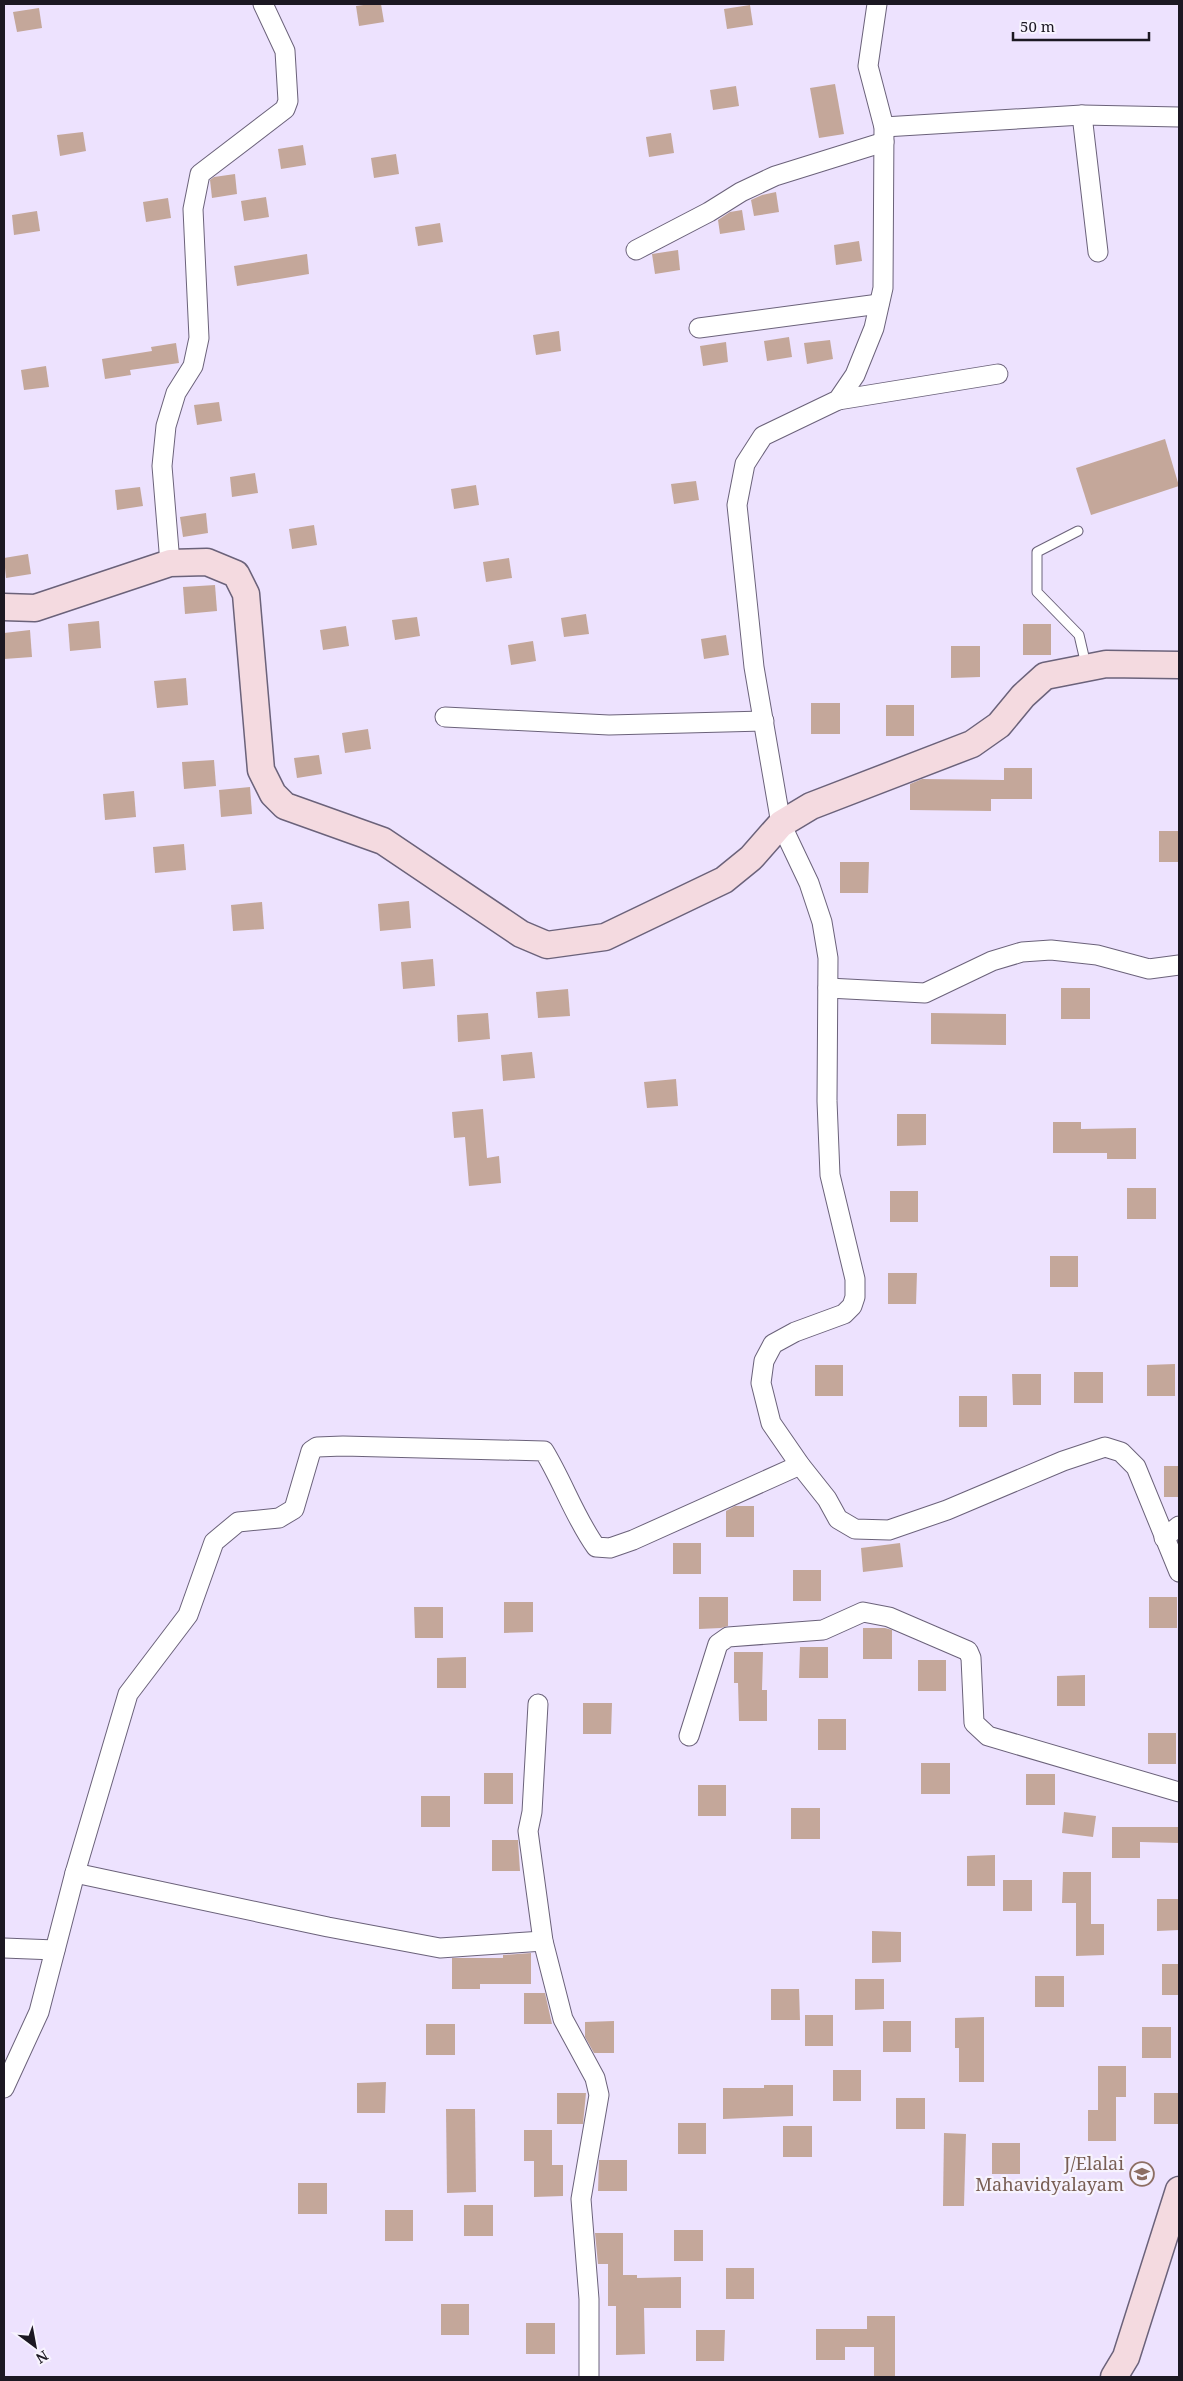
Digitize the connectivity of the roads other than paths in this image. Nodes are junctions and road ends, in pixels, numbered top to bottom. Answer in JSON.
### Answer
{"nodes":[{"id":1,"x":263,"y":4,"type":"edge"},
{"id":2,"x":877,"y":4,"type":"edge"},
{"id":3,"x":1082,"y":115,"type":"junction"},
{"id":4,"x":1179,"y":118,"type":"edge"},
{"id":5,"x":884,"y":135,"type":"junction"},
{"id":6,"x":636,"y":250,"type":"dead end"},
{"id":7,"x":1098,"y":252,"type":"dead end"},
{"id":8,"x":879,"y":304,"type":"junction"},
{"id":9,"x":699,"y":328,"type":"dead end"},
{"id":10,"x":998,"y":374,"type":"dead end"},
{"id":11,"x":838,"y":400,"type":"junction"},
{"id":12,"x":1078,"y":531,"type":"dead end"},
{"id":13,"x":170,"y":563,"type":"junction"},
{"id":14,"x":4,"y":607,"type":"edge"},
{"id":15,"x":1179,"y":665,"type":"edge"},
{"id":16,"x":1087,"y":668,"type":"junction"},
{"id":17,"x":445,"y":717,"type":"dead end"},
{"id":18,"x":764,"y":721,"type":"junction"},
{"id":19,"x":781,"y":824,"type":"junction"},
{"id":20,"x":1179,"y":965,"type":"edge"},
{"id":21,"x":828,"y":988,"type":"junction"},
{"id":22,"x":800,"y":1465,"type":"junction"},
{"id":23,"x":1179,"y":1526,"type":"edge"},
{"id":24,"x":1164,"y":1538,"type":"junction"},
{"id":25,"x":1179,"y":1572,"type":"edge"},
{"id":26,"x":538,"y":1704,"type":"dead end"},
{"id":27,"x":689,"y":1736,"type":"dead end"},
{"id":28,"x":1179,"y":1792,"type":"edge"},
{"id":29,"x":75,"y":1873,"type":"junction"},
{"id":30,"x":543,"y":1940,"type":"junction"},
{"id":31,"x":4,"y":1948,"type":"edge"},
{"id":32,"x":55,"y":1950,"type":"junction"},
{"id":33,"x":4,"y":2088,"type":"edge"},
{"id":34,"x":1179,"y":2190,"type":"edge"},
{"id":35,"x":589,"y":2377,"type":"edge"},
{"id":36,"x":1114,"y":2377,"type":"edge"}],
"edges":[{"from":1,"to":13,"type":"street"},
{"from":2,"to":5,"type":"street"},
{"from":3,"to":4,"type":"street"},
{"from":3,"to":5,"type":"street"},
{"from":3,"to":7,"type":"street"},
{"from":5,"to":6,"type":"street"},
{"from":5,"to":8,"type":"street"},
{"from":8,"to":9,"type":"street"},
{"from":8,"to":11,"type":"street"},
{"from":10,"to":11,"type":"street"},
{"from":11,"to":18,"type":"street"},
{"from":12,"to":16,"type":"lane"},
{"from":13,"to":14,"type":"street"},
{"from":13,"to":19,"type":"street"},
{"from":15,"to":16,"type":"street"},
{"from":16,"to":19,"type":"street"},
{"from":17,"to":18,"type":"street"},
{"from":18,"to":19,"type":"street"},
{"from":19,"to":21,"type":"street"},
{"from":20,"to":21,"type":"street"},
{"from":21,"to":22,"type":"street"},
{"from":22,"to":24,"type":"street"},
{"from":22,"to":29,"type":"street"},
{"from":23,"to":24,"type":"street"},
{"from":24,"to":25,"type":"street"},
{"from":26,"to":30,"type":"street"},
{"from":27,"to":28,"type":"street"},
{"from":29,"to":30,"type":"street"},
{"from":29,"to":32,"type":"street"},
{"from":30,"to":35,"type":"street"},
{"from":31,"to":32,"type":"street"},
{"from":32,"to":33,"type":"street"},
{"from":34,"to":36,"type":"street"}]}
